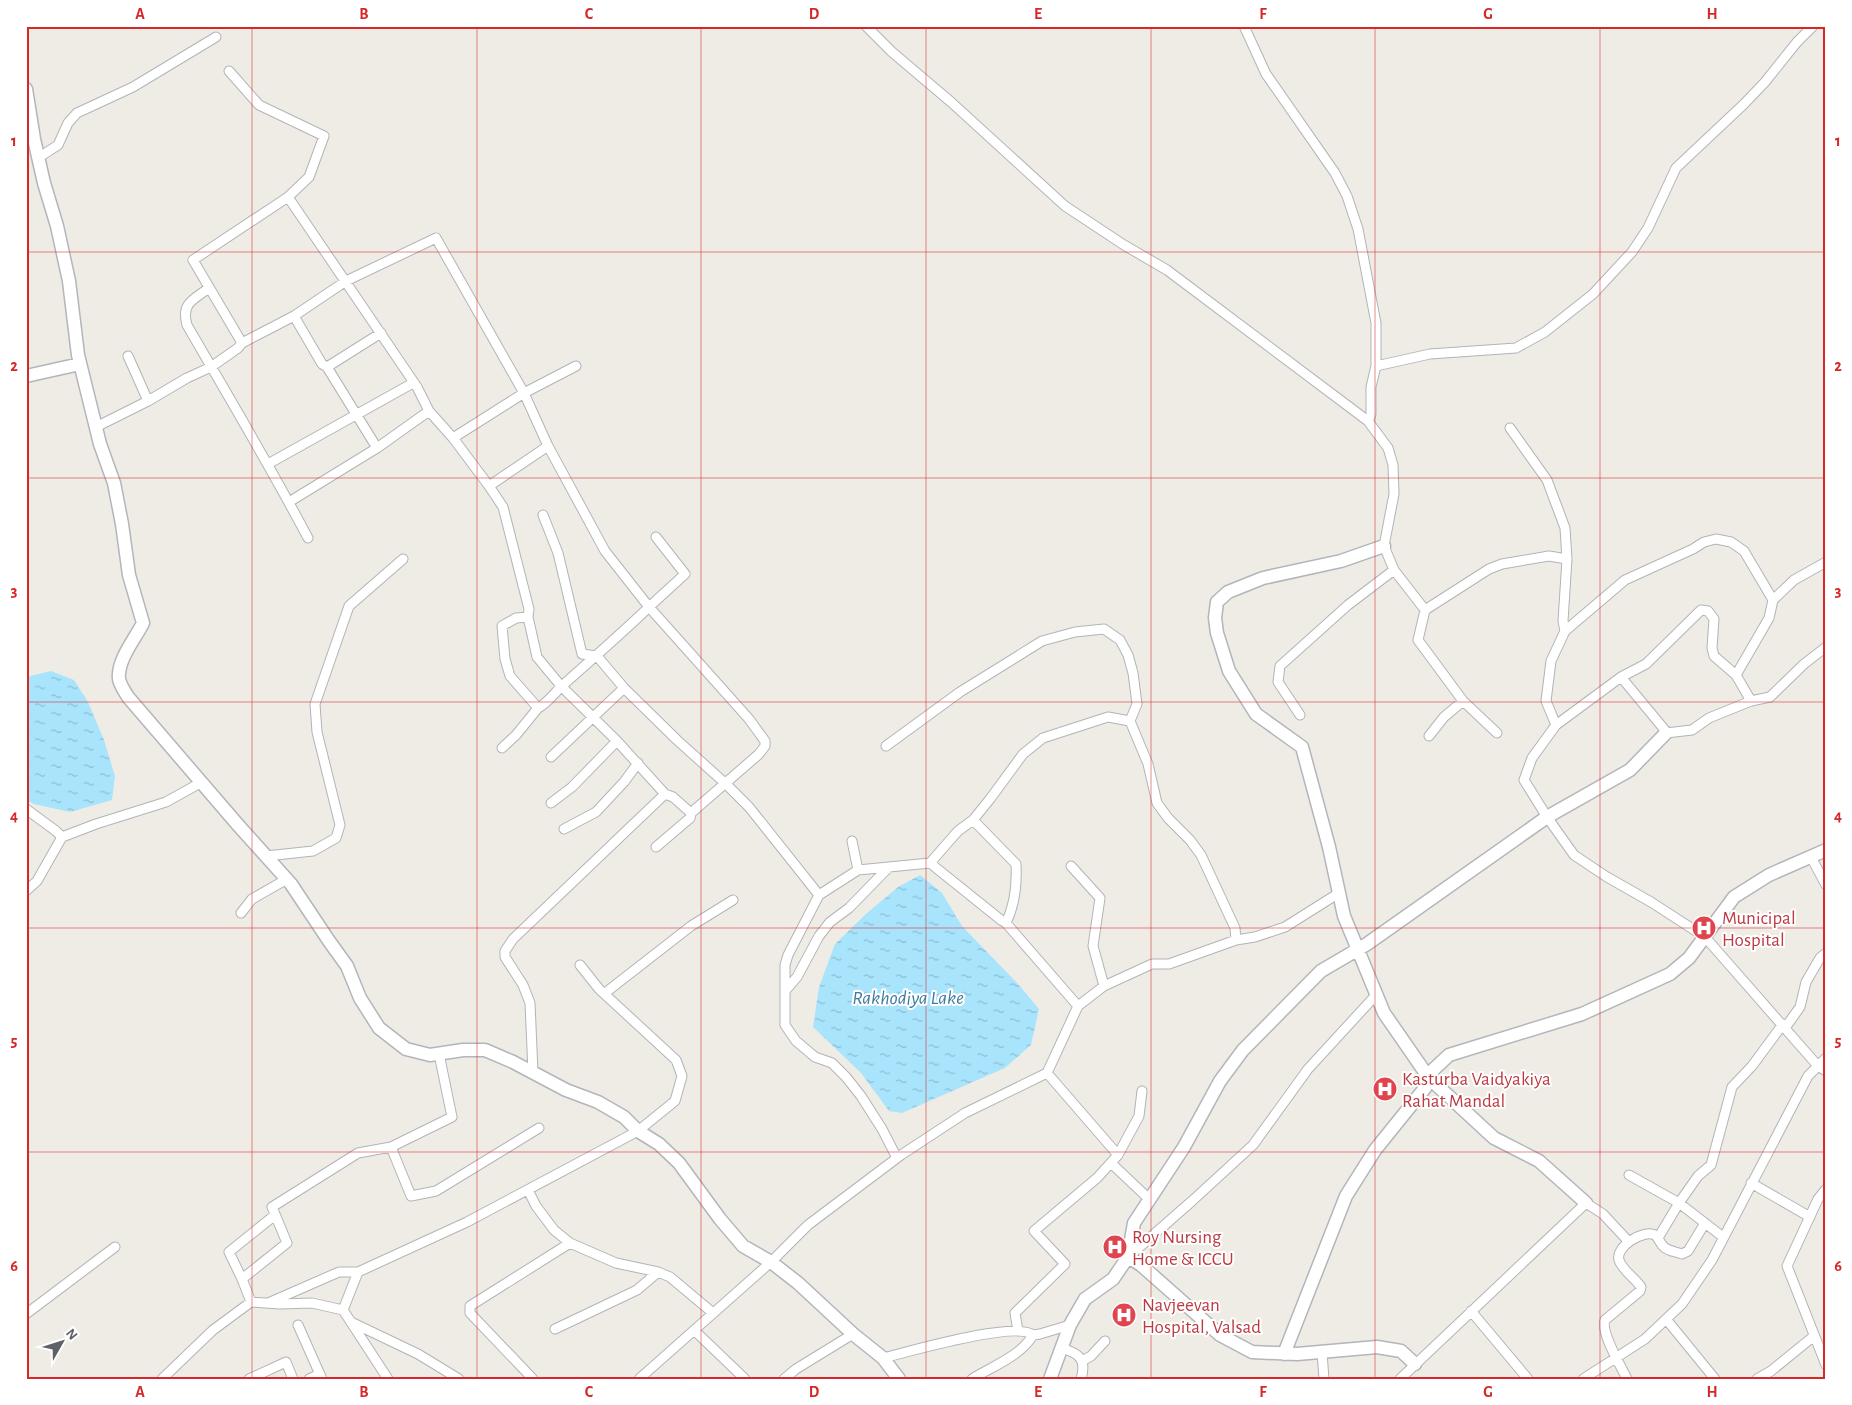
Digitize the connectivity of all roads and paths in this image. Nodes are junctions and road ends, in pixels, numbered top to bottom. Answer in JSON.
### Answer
{"nodes":[{"id":1,"x":866,"y":26,"type":"edge"},
{"id":2,"x":1244,"y":26,"type":"edge"},
{"id":3,"x":1813,"y":26,"type":"edge"},
{"id":4,"x":216,"y":37,"type":"dead end"},
{"id":5,"x":229,"y":71,"type":"dead end"},
{"id":6,"x":26,"y":89,"type":"edge"},
{"id":7,"x":38,"y":158,"type":"junction"},
{"id":8,"x":288,"y":197,"type":"junction"},
{"id":9,"x":346,"y":281,"type":"junction"},
{"id":10,"x":209,"y":288,"type":"junction"},
{"id":11,"x":294,"y":316,"type":"junction"},
{"id":12,"x":381,"y":333,"type":"junction"},
{"id":13,"x":242,"y":343,"type":"junction"},
{"id":14,"x":128,"y":356,"type":"dead end"},
{"id":15,"x":80,"y":364,"type":"junction"},
{"id":16,"x":576,"y":366,"type":"dead end"},
{"id":17,"x":1376,"y":366,"type":"junction"},
{"id":18,"x":211,"y":367,"type":"junction"},
{"id":19,"x":327,"y":367,"type":"junction"},
{"id":20,"x":26,"y":376,"type":"edge"},
{"id":21,"x":413,"y":383,"type":"junction"},
{"id":22,"x":524,"y":393,"type":"junction"},
{"id":23,"x":148,"y":402,"type":"junction"},
{"id":24,"x":429,"y":411,"type":"junction"},
{"id":25,"x":357,"y":414,"type":"junction"},
{"id":26,"x":1368,"y":421,"type":"junction"},
{"id":27,"x":96,"y":427,"type":"junction"},
{"id":28,"x":1510,"y":428,"type":"dead end"},
{"id":29,"x":453,"y":438,"type":"junction"},
{"id":30,"x":548,"y":446,"type":"junction"},
{"id":31,"x":376,"y":448,"type":"junction"},
{"id":32,"x":268,"y":464,"type":"junction"},
{"id":33,"x":489,"y":486,"type":"junction"},
{"id":34,"x":289,"y":502,"type":"junction"},
{"id":35,"x":543,"y":515,"type":"dead end"},
{"id":36,"x":656,"y":537,"type":"dead end"},
{"id":37,"x":308,"y":538,"type":"dead end"},
{"id":38,"x":1384,"y":546,"type":"junction"},
{"id":39,"x":403,"y":559,"type":"dead end"},
{"id":40,"x":1567,"y":559,"type":"junction"},
{"id":41,"x":1826,"y":562,"type":"edge"},
{"id":42,"x":1394,"y":570,"type":"junction"},
{"id":43,"x":1773,"y":600,"type":"junction"},
{"id":44,"x":649,"y":607,"type":"junction"},
{"id":45,"x":1425,"y":610,"type":"junction"},
{"id":46,"x":528,"y":617,"type":"junction"},
{"id":47,"x":1565,"y":631,"type":"junction"},
{"id":48,"x":1826,"y":647,"type":"edge"},
{"id":49,"x":597,"y":656,"type":"junction"},
{"id":50,"x":1736,"y":675,"type":"junction"},
{"id":51,"x":1621,"y":676,"type":"junction"},
{"id":52,"x":561,"y":686,"type":"junction"},
{"id":53,"x":624,"y":688,"type":"junction"},
{"id":54,"x":1463,"y":701,"type":"junction"},
{"id":55,"x":1751,"y":701,"type":"junction"},
{"id":56,"x":538,"y":708,"type":"junction"},
{"id":57,"x":1300,"y":715,"type":"dead end"},
{"id":58,"x":593,"y":718,"type":"junction"},
{"id":59,"x":1130,"y":721,"type":"junction"},
{"id":60,"x":1556,"y":725,"type":"junction"},
{"id":61,"x":1497,"y":732,"type":"dead end"},
{"id":62,"x":1666,"y":733,"type":"junction"},
{"id":63,"x":1429,"y":736,"type":"dead end"},
{"id":64,"x":617,"y":741,"type":"junction"},
{"id":65,"x":886,"y":746,"type":"dead end"},
{"id":66,"x":502,"y":748,"type":"dead end"},
{"id":67,"x":551,"y":757,"type":"dead end"},
{"id":68,"x":638,"y":763,"type":"junction"},
{"id":69,"x":202,"y":782,"type":"junction"},
{"id":70,"x":726,"y":784,"type":"junction"},
{"id":71,"x":665,"y":794,"type":"junction"},
{"id":72,"x":551,"y":803,"type":"dead end"},
{"id":73,"x":26,"y":809,"type":"edge"},
{"id":74,"x":690,"y":813,"type":"junction"},
{"id":75,"x":1547,"y":816,"type":"junction"},
{"id":76,"x":972,"y":820,"type":"junction"},
{"id":77,"x":564,"y":829,"type":"dead end"},
{"id":78,"x":62,"y":838,"type":"junction"},
{"id":79,"x":852,"y":841,"type":"dead end"},
{"id":80,"x":656,"y":847,"type":"dead end"},
{"id":81,"x":1826,"y":850,"type":"edge"},
{"id":82,"x":266,"y":856,"type":"junction"},
{"id":83,"x":1811,"y":857,"type":"junction"},
{"id":84,"x":930,"y":863,"type":"junction"},
{"id":85,"x":1071,"y":866,"type":"dead end"},
{"id":86,"x":889,"y":867,"type":"junction"},
{"id":87,"x":858,"y":870,"type":"junction"},
{"id":88,"x":287,"y":879,"type":"junction"},
{"id":89,"x":1826,"y":886,"type":"edge"},
{"id":90,"x":26,"y":891,"type":"edge"},
{"id":91,"x":1339,"y":893,"type":"junction"},
{"id":92,"x":819,"y":895,"type":"junction"},
{"id":93,"x":733,"y":900,"type":"dead end"},
{"id":94,"x":241,"y":912,"type":"dead end"},
{"id":95,"x":1006,"y":923,"type":"junction"},
{"id":96,"x":1705,"y":937,"type":"junction"},
{"id":97,"x":1236,"y":940,"type":"junction"},
{"id":98,"x":1358,"y":949,"type":"junction"},
{"id":99,"x":1826,"y":953,"type":"edge"},
{"id":100,"x":580,"y":964,"type":"dead end"},
{"id":101,"x":1104,"y":986,"type":"junction"},
{"id":102,"x":785,"y":991,"type":"junction"},
{"id":103,"x":605,"y":993,"type":"junction"},
{"id":104,"x":1376,"y":994,"type":"junction"},
{"id":105,"x":1078,"y":1006,"type":"junction"},
{"id":106,"x":1784,"y":1026,"type":"junction"},
{"id":107,"x":439,"y":1054,"type":"junction"},
{"id":108,"x":1826,"y":1058,"type":"edge"},
{"id":109,"x":1822,"y":1068,"type":"edge"},
{"id":110,"x":533,"y":1072,"type":"junction"},
{"id":111,"x":1048,"y":1073,"type":"junction"},
{"id":112,"x":1429,"y":1078,"type":"junction"},
{"id":113,"x":1142,"y":1091,"type":"dead end"},
{"id":114,"x":539,"y":1128,"type":"dead end"},
{"id":115,"x":638,"y":1131,"type":"junction"},
{"id":116,"x":391,"y":1147,"type":"junction"},
{"id":117,"x":1118,"y":1155,"type":"junction"},
{"id":118,"x":897,"y":1158,"type":"junction"},
{"id":119,"x":1111,"y":1163,"type":"junction"},
{"id":120,"x":1629,"y":1175,"type":"dead end"},
{"id":121,"x":1752,"y":1183,"type":"junction"},
{"id":122,"x":1826,"y":1189,"type":"edge"},
{"id":123,"x":528,"y":1190,"type":"junction"},
{"id":124,"x":1149,"y":1199,"type":"junction"},
{"id":125,"x":1586,"y":1203,"type":"junction"},
{"id":126,"x":1679,"y":1203,"type":"junction"},
{"id":127,"x":275,"y":1215,"type":"junction"},
{"id":128,"x":1810,"y":1217,"type":"junction"},
{"id":129,"x":1705,"y":1223,"type":"junction"},
{"id":130,"x":1723,"y":1237,"type":"junction"},
{"id":131,"x":1658,"y":1238,"type":"junction"},
{"id":132,"x":1629,"y":1242,"type":"junction"},
{"id":133,"x":570,"y":1243,"type":"junction"},
{"id":134,"x":115,"y":1247,"type":"dead end"},
{"id":135,"x":1128,"y":1257,"type":"junction"},
{"id":136,"x":771,"y":1262,"type":"junction"},
{"id":137,"x":358,"y":1272,"type":"junction"},
{"id":138,"x":658,"y":1272,"type":"junction"},
{"id":139,"x":242,"y":1279,"type":"junction"},
{"id":140,"x":251,"y":1302,"type":"junction"},
{"id":141,"x":268,"y":1303,"type":"junction"},
{"id":142,"x":343,"y":1310,"type":"junction"},
{"id":143,"x":1471,"y":1311,"type":"junction"},
{"id":144,"x":713,"y":1313,"type":"junction"},
{"id":145,"x":26,"y":1314,"type":"edge"},
{"id":146,"x":1666,"y":1319,"type":"junction"},
{"id":147,"x":351,"y":1322,"type":"junction"},
{"id":148,"x":298,"y":1325,"type":"dead end"},
{"id":149,"x":1070,"y":1325,"type":"junction"},
{"id":150,"x":554,"y":1328,"type":"dead end"},
{"id":151,"x":694,"y":1331,"type":"junction"},
{"id":152,"x":1018,"y":1331,"type":"junction"},
{"id":153,"x":854,"y":1334,"type":"junction"},
{"id":154,"x":1033,"y":1335,"type":"junction"},
{"id":155,"x":1814,"y":1336,"type":"junction"},
{"id":156,"x":1105,"y":1340,"type":"dead end"},
{"id":157,"x":1061,"y":1348,"type":"junction"},
{"id":158,"x":1322,"y":1352,"type":"junction"},
{"id":159,"x":1284,"y":1354,"type":"junction"},
{"id":160,"x":1617,"y":1357,"type":"junction"},
{"id":161,"x":883,"y":1358,"type":"junction"},
{"id":162,"x":1082,"y":1361,"type":"junction"},
{"id":163,"x":1414,"y":1364,"type":"junction"},
{"id":164,"x":1826,"y":1365,"type":"edge"},
{"id":165,"x":321,"y":1376,"type":"edge"},
{"id":166,"x":1402,"y":1378,"type":"edge"},
{"id":167,"x":162,"y":1379,"type":"edge"},
{"id":168,"x":249,"y":1379,"type":"edge"},
{"id":169,"x":294,"y":1379,"type":"edge"},
{"id":170,"x":309,"y":1379,"type":"edge"},
{"id":171,"x":388,"y":1379,"type":"edge"},
{"id":172,"x":460,"y":1379,"type":"edge"},
{"id":173,"x":533,"y":1379,"type":"edge"},
{"id":174,"x":639,"y":1379,"type":"edge"},
{"id":175,"x":745,"y":1379,"type":"edge"},
{"id":176,"x":784,"y":1379,"type":"edge"},
{"id":177,"x":899,"y":1379,"type":"edge"},
{"id":178,"x":972,"y":1379,"type":"edge"},
{"id":179,"x":1050,"y":1379,"type":"edge"},
{"id":180,"x":1080,"y":1379,"type":"edge"},
{"id":181,"x":1324,"y":1379,"type":"edge"},
{"id":182,"x":1528,"y":1379,"type":"edge"},
{"id":183,"x":1583,"y":1379,"type":"edge"},
{"id":184,"x":1627,"y":1379,"type":"edge"},
{"id":185,"x":1715,"y":1379,"type":"edge"},
{"id":186,"x":1757,"y":1379,"type":"edge"}],
"edges":[{"from":1,"to":26,"type":"street"},
{"from":2,"to":17,"type":"street"},
{"from":3,"to":17,"type":"street"},
{"from":4,"to":7,"type":"street"},
{"from":5,"to":8,"type":"street"},
{"from":6,"to":7,"type":"street"},
{"from":7,"to":15,"type":"street"},
{"from":8,"to":9,"type":"street"},
{"from":8,"to":10,"type":"street"},
{"from":9,"to":11,"type":"street"},
{"from":9,"to":12,"type":"street"},
{"from":9,"to":22,"type":"street"},
{"from":10,"to":13,"type":"street"},
{"from":10,"to":18,"type":"street"},
{"from":11,"to":13,"type":"street"},
{"from":11,"to":19,"type":"street"},
{"from":12,"to":19,"type":"street"},
{"from":12,"to":21,"type":"street"},
{"from":13,"to":18,"type":"street"},
{"from":14,"to":23,"type":"street"},
{"from":15,"to":20,"type":"street"},
{"from":15,"to":27,"type":"street"},
{"from":16,"to":22,"type":"street"},
{"from":17,"to":26,"type":"street"},
{"from":18,"to":23,"type":"street"},
{"from":18,"to":32,"type":"street"},
{"from":19,"to":25,"type":"street"},
{"from":21,"to":24,"type":"street"},
{"from":21,"to":25,"type":"street"},
{"from":22,"to":29,"type":"street"},
{"from":22,"to":30,"type":"street"},
{"from":23,"to":27,"type":"street"},
{"from":24,"to":29,"type":"street"},
{"from":24,"to":31,"type":"street"},
{"from":25,"to":31,"type":"street"},
{"from":25,"to":32,"type":"street"},
{"from":26,"to":38,"type":"street"},
{"from":27,"to":69,"type":"street"},
{"from":28,"to":40,"type":"street"},
{"from":29,"to":33,"type":"street"},
{"from":30,"to":33,"type":"street"},
{"from":30,"to":44,"type":"street"},
{"from":31,"to":34,"type":"street"},
{"from":32,"to":34,"type":"street"},
{"from":33,"to":46,"type":"street"},
{"from":34,"to":37,"type":"street"},
{"from":35,"to":49,"type":"street"},
{"from":36,"to":44,"type":"street"},
{"from":38,"to":42,"type":"street"},
{"from":38,"to":91,"type":"street"},
{"from":39,"to":82,"type":"street"},
{"from":40,"to":45,"type":"street"},
{"from":40,"to":47,"type":"street"},
{"from":41,"to":43,"type":"street"},
{"from":42,"to":45,"type":"street"},
{"from":42,"to":57,"type":"street"},
{"from":43,"to":47,"type":"street"},
{"from":43,"to":50,"type":"street"},
{"from":44,"to":49,"type":"street"},
{"from":44,"to":70,"type":"street"},
{"from":45,"to":54,"type":"street"},
{"from":46,"to":52,"type":"street"},
{"from":46,"to":56,"type":"street"},
{"from":47,"to":60,"type":"street"},
{"from":48,"to":55,"type":"street"},
{"from":49,"to":52,"type":"street"},
{"from":49,"to":53,"type":"street"},
{"from":50,"to":51,"type":"street"},
{"from":50,"to":55,"type":"street"},
{"from":51,"to":60,"type":"street"},
{"from":51,"to":62,"type":"street"},
{"from":52,"to":56,"type":"street"},
{"from":52,"to":58,"type":"street"},
{"from":53,"to":58,"type":"street"},
{"from":53,"to":70,"type":"street"},
{"from":54,"to":61,"type":"street"},
{"from":54,"to":63,"type":"street"},
{"from":55,"to":62,"type":"street"},
{"from":56,"to":66,"type":"street"},
{"from":58,"to":64,"type":"street"},
{"from":58,"to":67,"type":"street"},
{"from":59,"to":65,"type":"street"},
{"from":59,"to":76,"type":"street"},
{"from":59,"to":97,"type":"street"},
{"from":60,"to":75,"type":"street"},
{"from":62,"to":75,"type":"street"},
{"from":64,"to":68,"type":"street"},
{"from":64,"to":72,"type":"street"},
{"from":68,"to":71,"type":"street"},
{"from":68,"to":77,"type":"street"},
{"from":69,"to":78,"type":"street"},
{"from":69,"to":82,"type":"street"},
{"from":70,"to":74,"type":"street"},
{"from":70,"to":92,"type":"street"},
{"from":71,"to":74,"type":"street"},
{"from":71,"to":110,"type":"street"},
{"from":73,"to":78,"type":"street"},
{"from":74,"to":80,"type":"street"},
{"from":75,"to":96,"type":"street"},
{"from":75,"to":98,"type":"street"},
{"from":76,"to":84,"type":"street"},
{"from":76,"to":95,"type":"street"},
{"from":78,"to":90,"type":"street"},
{"from":79,"to":87,"type":"street"},
{"from":81,"to":83,"type":"street"},
{"from":82,"to":88,"type":"street"},
{"from":83,"to":89,"type":"street"},
{"from":83,"to":96,"type":"street"},
{"from":84,"to":86,"type":"street"},
{"from":84,"to":95,"type":"street"},
{"from":85,"to":101,"type":"street"},
{"from":86,"to":87,"type":"street"},
{"from":86,"to":102,"type":"street"},
{"from":87,"to":92,"type":"street"},
{"from":88,"to":94,"type":"street"},
{"from":88,"to":107,"type":"street"},
{"from":91,"to":97,"type":"street"},
{"from":91,"to":98,"type":"street"},
{"from":92,"to":102,"type":"street"},
{"from":93,"to":103,"type":"street"},
{"from":95,"to":105,"type":"street"},
{"from":96,"to":106,"type":"street"},
{"from":96,"to":112,"type":"street"},
{"from":97,"to":101,"type":"street"},
{"from":98,"to":104,"type":"street"},
{"from":98,"to":124,"type":"street"},
{"from":99,"to":106,"type":"street"},
{"from":100,"to":103,"type":"street"},
{"from":101,"to":105,"type":"street"},
{"from":102,"to":118,"type":"street"},
{"from":103,"to":115,"type":"street"},
{"from":104,"to":112,"type":"street"},
{"from":104,"to":135,"type":"street"},
{"from":105,"to":111,"type":"street"},
{"from":106,"to":109,"type":"street"},
{"from":106,"to":126,"type":"street"},
{"from":107,"to":110,"type":"street"},
{"from":107,"to":116,"type":"street"},
{"from":108,"to":109,"type":"street"},
{"from":109,"to":121,"type":"street"},
{"from":110,"to":115,"type":"street"},
{"from":111,"to":117,"type":"street"},
{"from":111,"to":118,"type":"street"},
{"from":112,"to":125,"type":"street"},
{"from":112,"to":159,"type":"street"},
{"from":113,"to":117,"type":"street"},
{"from":114,"to":116,"type":"street"},
{"from":115,"to":123,"type":"street"},
{"from":115,"to":136,"type":"street"},
{"from":116,"to":127,"type":"street"},
{"from":117,"to":119,"type":"street"},
{"from":118,"to":136,"type":"street"},
{"from":119,"to":124,"type":"street"},
{"from":119,"to":152,"type":"street"},
{"from":120,"to":126,"type":"street"},
{"from":121,"to":128,"type":"street"},
{"from":121,"to":130,"type":"street"},
{"from":122,"to":128,"type":"street"},
{"from":123,"to":133,"type":"street"},
{"from":123,"to":137,"type":"street"},
{"from":124,"to":135,"type":"street"},
{"from":125,"to":132,"type":"street"},
{"from":125,"to":143,"type":"street"},
{"from":126,"to":129,"type":"street"},
{"from":126,"to":131,"type":"street"},
{"from":127,"to":139,"type":"street"},
{"from":127,"to":139,"type":"street"},
{"from":128,"to":155,"type":"street"},
{"from":129,"to":130,"type":"street"},
{"from":129,"to":131,"type":"street"},
{"from":130,"to":146,"type":"street"},
{"from":131,"to":132,"type":"street"},
{"from":132,"to":160,"type":"street"},
{"from":133,"to":138,"type":"street"},
{"from":133,"to":173,"type":"street"},
{"from":134,"to":145,"type":"street"},
{"from":135,"to":149,"type":"street"},
{"from":135,"to":159,"type":"street"},
{"from":136,"to":144,"type":"street"},
{"from":136,"to":153,"type":"street"},
{"from":137,"to":141,"type":"street"},
{"from":137,"to":142,"type":"street"},
{"from":138,"to":144,"type":"street"},
{"from":138,"to":150,"type":"street"},
{"from":139,"to":140,"type":"street"},
{"from":140,"to":141,"type":"street"},
{"from":140,"to":167,"type":"street"},
{"from":141,"to":142,"type":"street"},
{"from":142,"to":147,"type":"street"},
{"from":143,"to":163,"type":"street"},
{"from":143,"to":182,"type":"street"},
{"from":144,"to":151,"type":"street"},
{"from":146,"to":160,"type":"street"},
{"from":146,"to":185,"type":"street"},
{"from":147,"to":171,"type":"street"},
{"from":147,"to":172,"type":"street"},
{"from":148,"to":165,"type":"street"},
{"from":149,"to":154,"type":"street"},
{"from":149,"to":157,"type":"street"},
{"from":151,"to":174,"type":"street"},
{"from":151,"to":175,"type":"street"},
{"from":152,"to":154,"type":"street"},
{"from":152,"to":161,"type":"street"},
{"from":153,"to":161,"type":"street"},
{"from":153,"to":176,"type":"street"},
{"from":154,"to":178,"type":"street"},
{"from":155,"to":164,"type":"street"},
{"from":155,"to":186,"type":"street"},
{"from":156,"to":162,"type":"street"},
{"from":157,"to":162,"type":"street"},
{"from":157,"to":179,"type":"street"},
{"from":158,"to":159,"type":"street"},
{"from":158,"to":163,"type":"street"},
{"from":158,"to":181,"type":"street"},
{"from":160,"to":183,"type":"street"},
{"from":160,"to":184,"type":"street"},
{"from":161,"to":177,"type":"street"},
{"from":162,"to":180,"type":"street"},
{"from":163,"to":166,"type":"street"},
{"from":165,"to":170,"type":"street"},
{"from":168,"to":169,"type":"street"}]}
